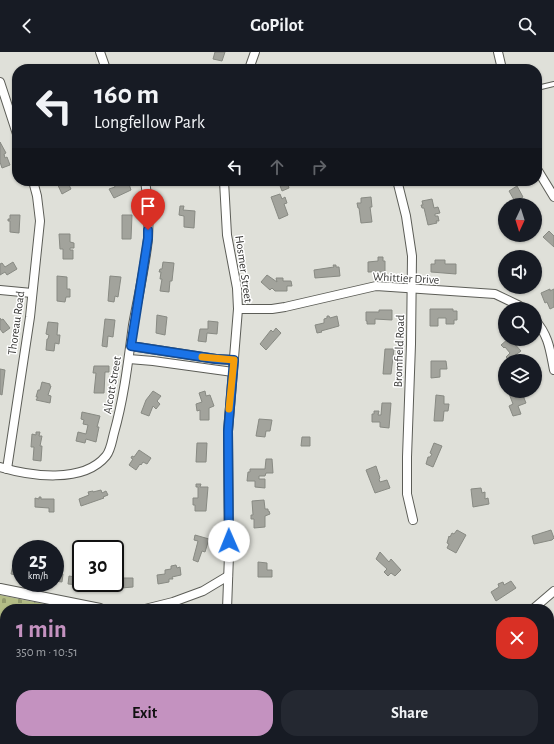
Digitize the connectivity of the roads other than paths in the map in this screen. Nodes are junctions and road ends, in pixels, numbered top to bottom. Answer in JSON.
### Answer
{"nodes":[{"id":1,"x":100,"y":52,"type":"edge"},
{"id":2,"x":255,"y":52,"type":"edge"},
{"id":3,"x":498,"y":52,"type":"edge"},
{"id":4,"x":104,"y":64,"type":"edge"},
{"id":5,"x":251,"y":64,"type":"edge"},
{"id":6,"x":501,"y":64,"type":"edge"},
{"id":7,"x":0,"y":82,"type":"edge"},
{"id":8,"x":554,"y":84,"type":"edge"},
{"id":9,"x":542,"y":87,"type":"edge"},
{"id":10,"x":12,"y":119,"type":"edge"},
{"id":11,"x":542,"y":177,"type":"edge"},
{"id":12,"x":34,"y":186,"type":"edge"},
{"id":13,"x":146,"y":186,"type":"edge"},
{"id":14,"x":224,"y":186,"type":"edge"},
{"id":15,"x":398,"y":186,"type":"edge"},
{"id":16,"x":554,"y":197,"type":"edge"},
{"id":17,"x":413,"y":288,"type":"junction"},
{"id":18,"x":0,"y":290,"type":"edge"},
{"id":19,"x":32,"y":293,"type":"junction"},
{"id":20,"x":512,"y":302,"type":"edge"},
{"id":21,"x":238,"y":309,"type":"junction"},
{"id":22,"x":542,"y":330,"type":"edge"},
{"id":23,"x":131,"y":346,"type":"junction"},
{"id":24,"x":129,"y":359,"type":"junction"},
{"id":25,"x":234,"y":360,"type":"junction"},
{"id":26,"x":554,"y":370,"type":"edge"},
{"id":27,"x":232,"y":372,"type":"junction"},
{"id":28,"x":4,"y":468,"type":"edge"},
{"id":29,"x":413,"y":520,"type":"dead end"},
{"id":30,"x":228,"y":576,"type":"junction"},
{"id":31,"x":0,"y":589,"type":"edge"},
{"id":32,"x":554,"y":591,"type":"edge"},
{"id":33,"x":75,"y":604,"type":"edge"},
{"id":34,"x":165,"y":604,"type":"edge"},
{"id":35,"x":227,"y":604,"type":"edge"},
{"id":36,"x":539,"y":604,"type":"edge"}],
"edges":[{"from":1,"to":4,"type":"street"},
{"from":2,"to":5,"type":"street"},
{"from":3,"to":6,"type":"street"},
{"from":7,"to":10,"type":"street"},
{"from":8,"to":9,"type":"lane"},
{"from":11,"to":16,"type":"street"},
{"from":12,"to":19,"type":"street","name":"Thoreau Road"},
{"from":13,"to":23,"type":"street","name":"Alcott Street"},
{"from":14,"to":21,"type":"street","name":"Hosmer Street"},
{"from":15,"to":17,"type":"street","name":"Bromfield Road"},
{"from":17,"to":20,"type":"street","name":"Whittier Drive"},
{"from":17,"to":21,"type":"street","name":"Whittier Drive"},
{"from":17,"to":29,"type":"street","name":"Bromfield Road"},
{"from":18,"to":19,"type":"street"},
{"from":19,"to":28,"type":"street","name":"Thoreau Road"},
{"from":21,"to":25,"type":"street","name":"Hosmer Street"},
{"from":22,"to":26,"type":"street"},
{"from":23,"to":24,"type":"street","name":"Alcott Street"},
{"from":23,"to":25,"type":"street"},
{"from":24,"to":27,"type":"street"},
{"from":24,"to":28,"type":"street","name":"Alcott Street"},
{"from":25,"to":27,"type":"street","name":"Hosmer Street"},
{"from":27,"to":30,"type":"street","name":"Hosmer Street"},
{"from":30,"to":34,"type":"street"},
{"from":30,"to":35,"type":"street","name":"Hosmer Street"},
{"from":31,"to":33,"type":"street"},
{"from":32,"to":36,"type":"street"}]}
